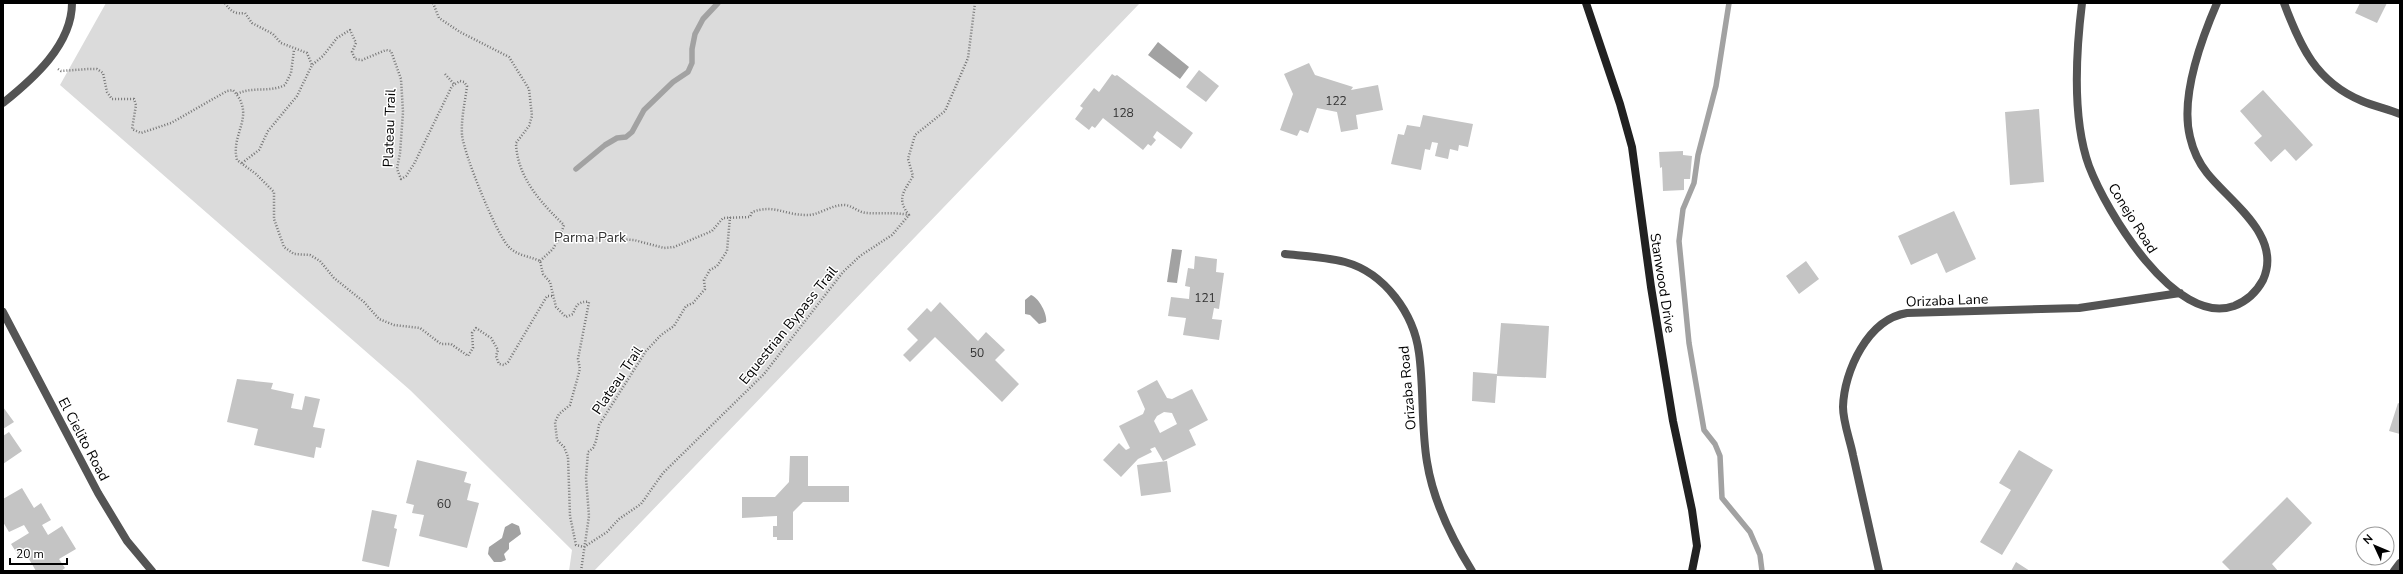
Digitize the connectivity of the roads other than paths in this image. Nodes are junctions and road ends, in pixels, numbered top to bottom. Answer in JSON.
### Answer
{"nodes":[{"id":1,"x":72,"y":3,"type":"edge"},
{"id":2,"x":1586,"y":3,"type":"edge"},
{"id":3,"x":2082,"y":3,"type":"edge"},
{"id":4,"x":2217,"y":3,"type":"edge"},
{"id":5,"x":2284,"y":3,"type":"edge"},
{"id":6,"x":3,"y":103,"type":"edge"},
{"id":7,"x":2400,"y":114,"type":"edge"},
{"id":8,"x":1285,"y":254,"type":"dead end"},
{"id":9,"x":2180,"y":293,"type":"junction"},
{"id":10,"x":3,"y":312,"type":"edge"},
{"id":11,"x":2400,"y":563,"type":"edge"},
{"id":12,"x":152,"y":571,"type":"edge"},
{"id":13,"x":1472,"y":571,"type":"edge"},
{"id":14,"x":1692,"y":571,"type":"edge"},
{"id":15,"x":1878,"y":571,"type":"edge"},
{"id":16,"x":2394,"y":571,"type":"edge"}],
"edges":[{"from":1,"to":6,"type":"street"},
{"from":2,"to":14,"type":"main road","name":"Stanwood Drive"},
{"from":3,"to":9,"type":"street","name":"Conejo Road"},
{"from":4,"to":9,"type":"street","name":"Conejo Road"},
{"from":5,"to":7,"type":"street"},
{"from":8,"to":13,"type":"street","name":"Orizaba Road"},
{"from":9,"to":15,"type":"street","name":"Orizaba Lane"},
{"from":10,"to":12,"type":"street","name":"El Cielito Road"},
{"from":11,"to":16,"type":"street"}]}
